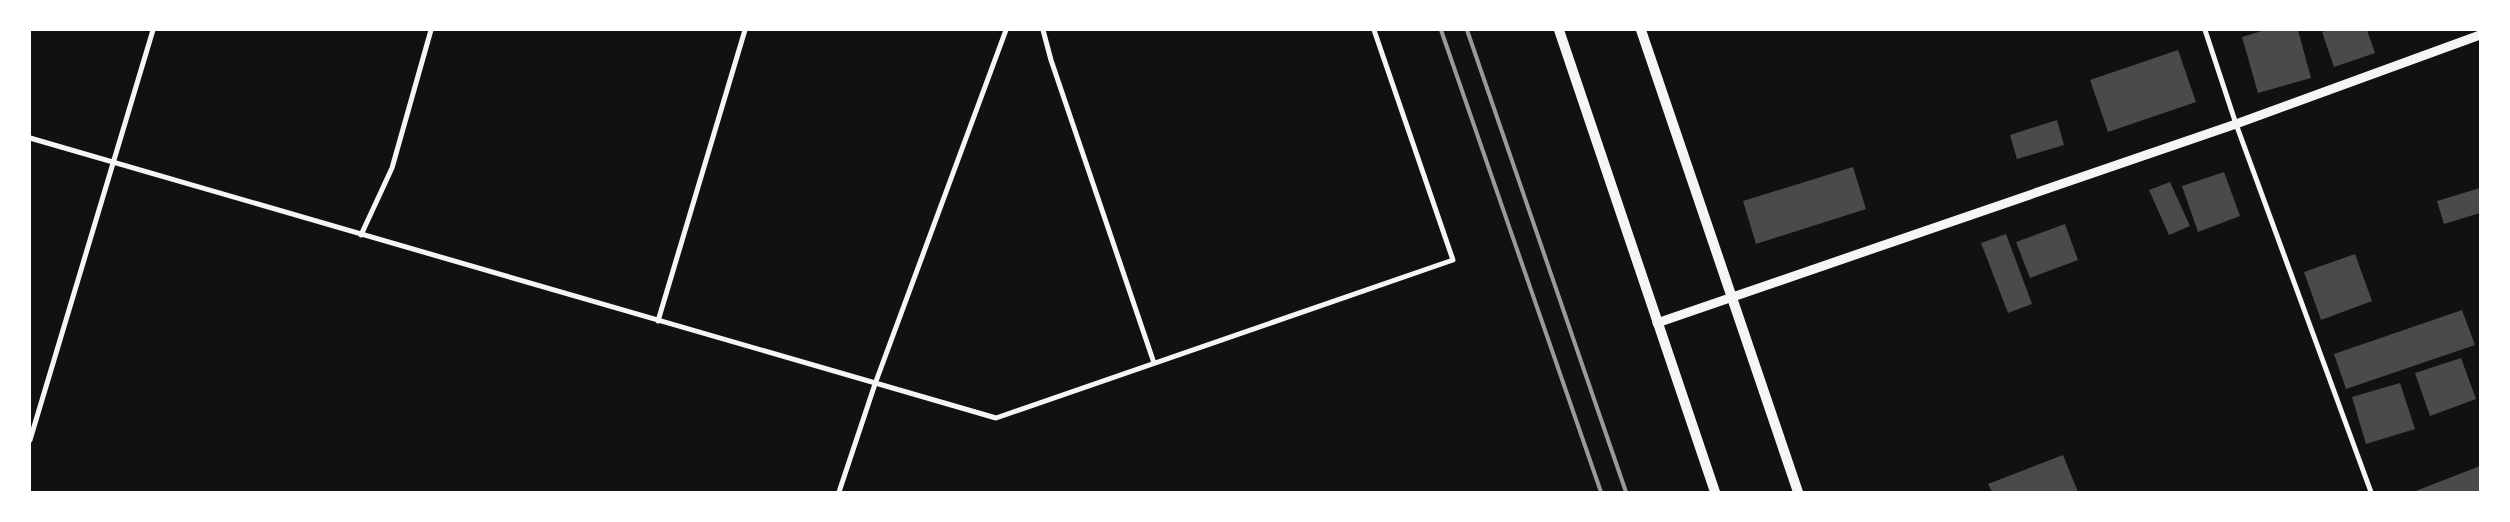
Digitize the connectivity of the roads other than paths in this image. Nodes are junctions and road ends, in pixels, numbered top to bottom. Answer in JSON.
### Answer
{"nodes":[{"id":1,"x":153,"y":30,"type":"edge"},
{"id":2,"x":431,"y":30,"type":"edge"},
{"id":3,"x":745,"y":30,"type":"edge"},
{"id":4,"x":1006,"y":30,"type":"edge"},
{"id":5,"x":1043,"y":30,"type":"edge"},
{"id":6,"x":1374,"y":30,"type":"edge"},
{"id":7,"x":1559,"y":30,"type":"edge"},
{"id":8,"x":1641,"y":30,"type":"edge"},
{"id":9,"x":2205,"y":30,"type":"edge"},
{"id":10,"x":2480,"y":36,"type":"edge"},
{"id":11,"x":2236,"y":124,"type":"junction"},
{"id":12,"x":30,"y":138,"type":"edge"},
{"id":13,"x":113,"y":163,"type":"junction"},
{"id":14,"x":361,"y":235,"type":"junction"},
{"id":15,"x":1733,"y":298,"type":"junction"},
{"id":16,"x":658,"y":321,"type":"junction"},
{"id":17,"x":1657,"y":323,"type":"junction"},
{"id":18,"x":1154,"y":363,"type":"junction"},
{"id":19,"x":875,"y":384,"type":"junction"},
{"id":20,"x":30,"y":440,"type":"edge"},
{"id":21,"x":839,"y":492,"type":"edge"},
{"id":22,"x":1715,"y":492,"type":"edge"},
{"id":23,"x":1798,"y":492,"type":"edge"},
{"id":24,"x":2371,"y":492,"type":"edge"}],
"edges":[{"from":1,"to":13,"type":"street"},
{"from":2,"to":14,"type":"street"},
{"from":3,"to":16,"type":"street"},
{"from":4,"to":19,"type":"street"},
{"from":5,"to":18,"type":"street"},
{"from":6,"to":18,"type":"street"},
{"from":7,"to":17,"type":"main road"},
{"from":8,"to":15,"type":"main road"},
{"from":9,"to":11,"type":"street"},
{"from":10,"to":11,"type":"street"},
{"from":11,"to":15,"type":"street"},
{"from":11,"to":24,"type":"street"},
{"from":12,"to":13,"type":"street"},
{"from":13,"to":14,"type":"street"},
{"from":13,"to":20,"type":"street"},
{"from":14,"to":16,"type":"street"},
{"from":15,"to":17,"type":"street"},
{"from":15,"to":23,"type":"main road"},
{"from":16,"to":19,"type":"street"},
{"from":17,"to":22,"type":"main road"},
{"from":18,"to":19,"type":"street"},
{"from":19,"to":21,"type":"street"}]}
